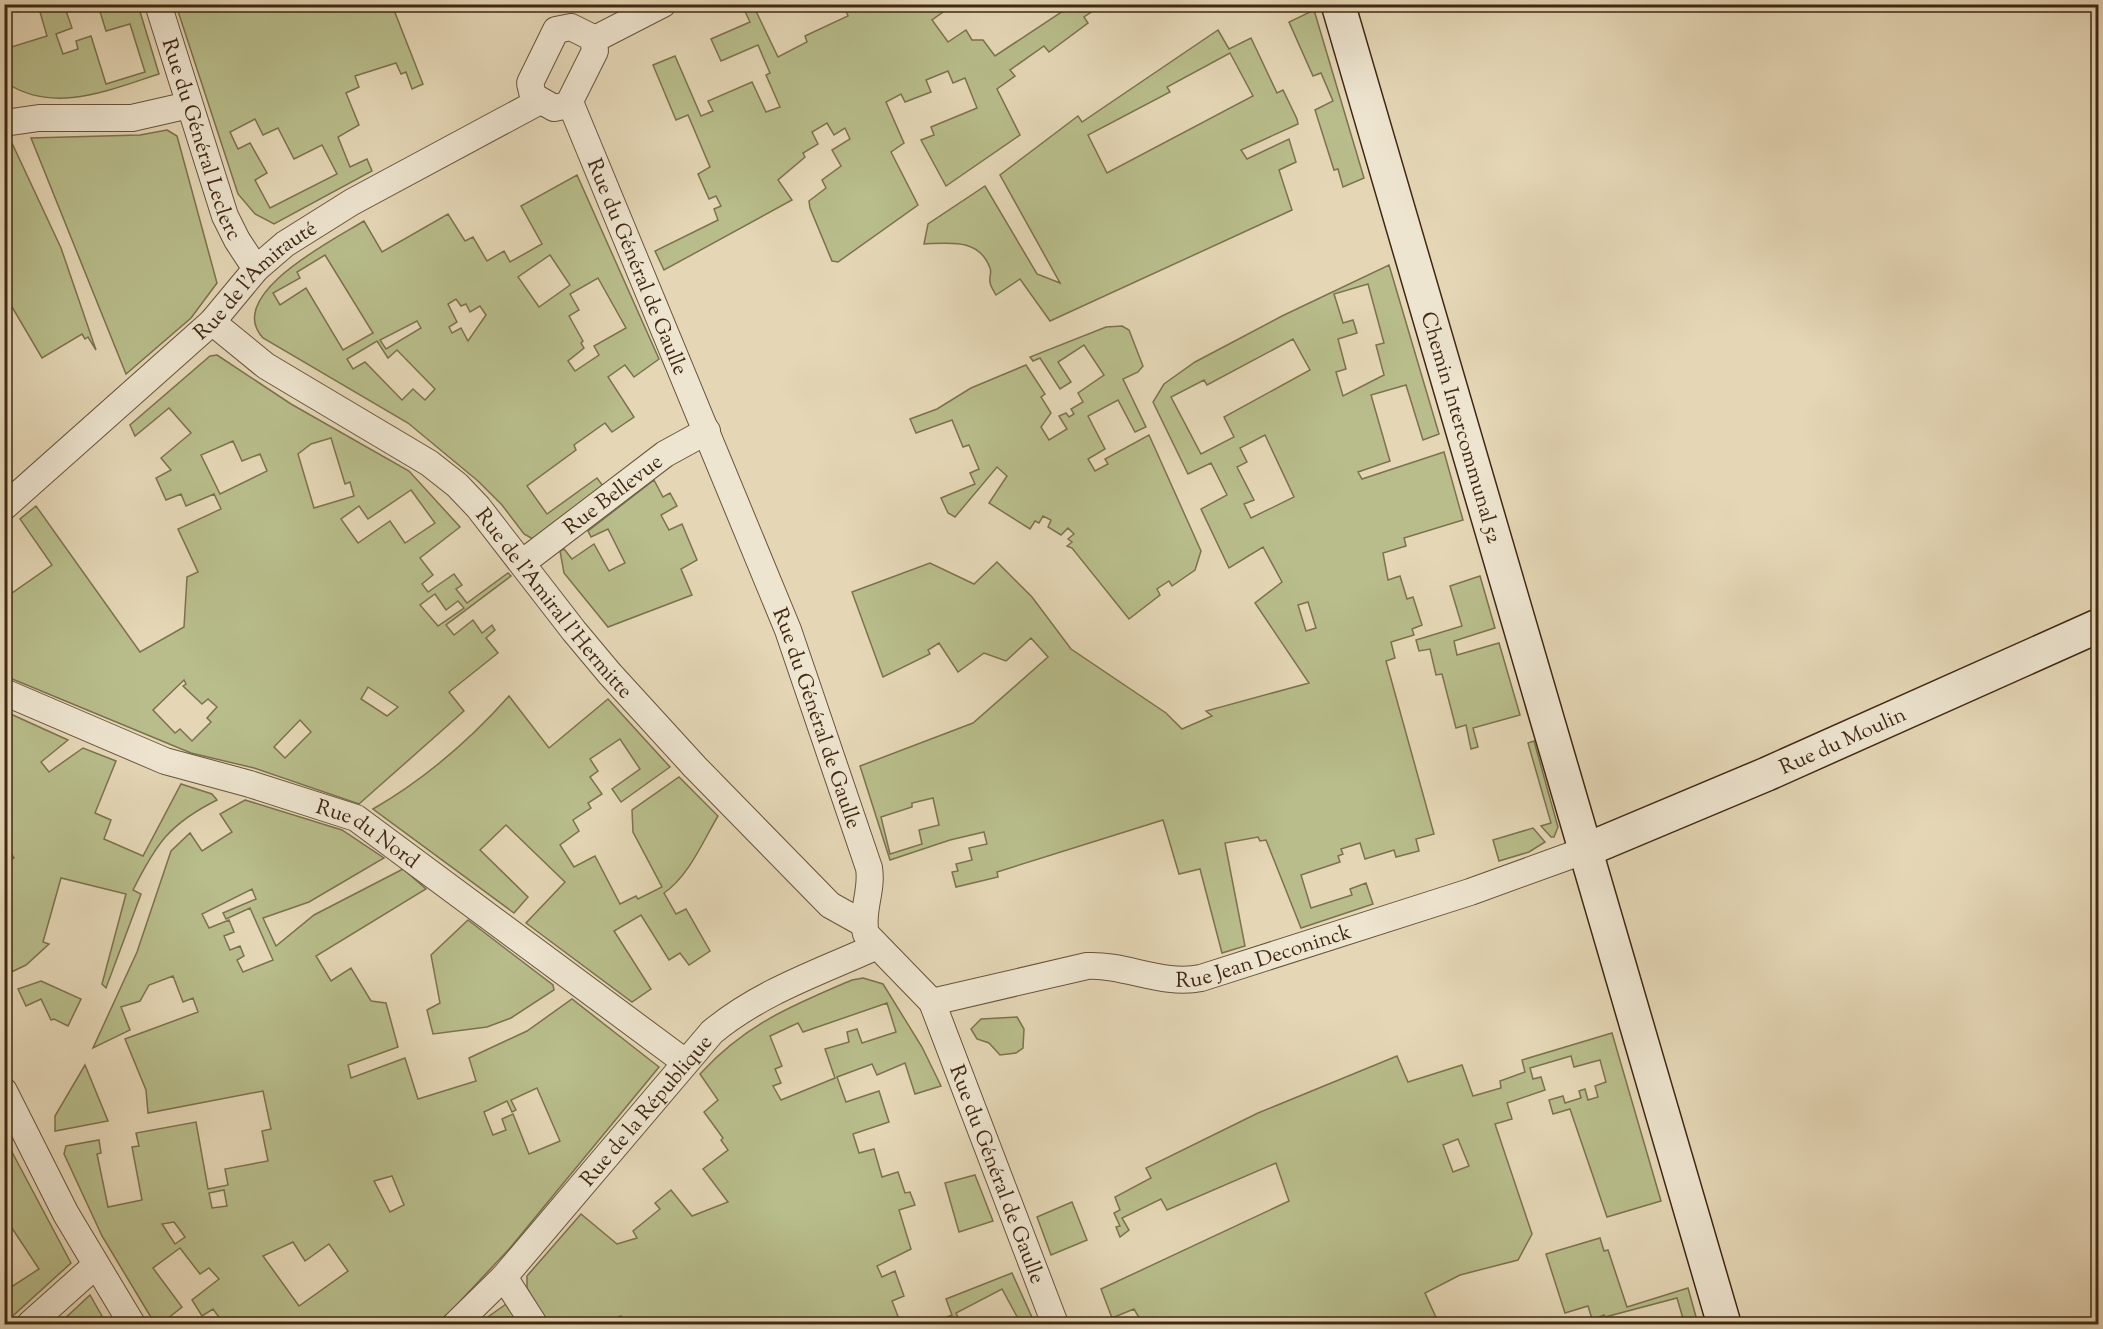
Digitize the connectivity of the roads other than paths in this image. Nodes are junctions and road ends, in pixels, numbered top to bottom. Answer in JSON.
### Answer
{"nodes":[{"id":1,"x":158,"y":4,"type":"edge"},
{"id":2,"x":577,"y":4,"type":"edge"},
{"id":3,"x":663,"y":4,"type":"edge"},
{"id":4,"x":1338,"y":4,"type":"edge"},
{"id":5,"x":587,"y":35,"type":"junction"},
{"id":6,"x":540,"y":101,"type":"junction"},
{"id":7,"x":570,"y":102,"type":"junction"},
{"id":8,"x":189,"y":105,"type":"junction"},
{"id":9,"x":4,"y":123,"type":"edge"},
{"id":10,"x":256,"y":269,"type":"junction"},
{"id":11,"x":212,"y":322,"type":"junction"},
{"id":12,"x":707,"y":431,"type":"junction"},
{"id":13,"x":4,"y":507,"type":"edge"},
{"id":14,"x":522,"y":563,"type":"junction"},
{"id":15,"x":2098,"y":626,"type":"edge"},
{"id":16,"x":4,"y":692,"type":"edge"},
{"id":17,"x":1586,"y":850,"type":"junction"},
{"id":18,"x":864,"y":924,"type":"junction"},
{"id":19,"x":875,"y":947,"type":"junction"},
{"id":20,"x":932,"y":1002,"type":"junction"},
{"id":21,"x":685,"y":1062,"type":"junction"},
{"id":22,"x":4,"y":1091,"type":"edge"},
{"id":23,"x":96,"y":1265,"type":"junction"},
{"id":24,"x":504,"y":1277,"type":"junction"},
{"id":25,"x":30,"y":1324,"type":"edge"},
{"id":26,"x":132,"y":1324,"type":"edge"},
{"id":27,"x":456,"y":1324,"type":"edge"},
{"id":28,"x":534,"y":1324,"type":"edge"},
{"id":29,"x":1055,"y":1324,"type":"edge"},
{"id":30,"x":1724,"y":1324,"type":"edge"}],
"edges":[{"from":1,"to":8,"type":"street","name":"Rue du Général Leclerc"},
{"from":2,"to":5,"type":"street"},
{"from":3,"to":5,"type":"street"},
{"from":4,"to":17,"type":"main road","name":"Chemin Intercommunal 52"},
{"from":5,"to":6,"type":"street"},
{"from":5,"to":7,"type":"street"},
{"from":6,"to":7,"type":"street"},
{"from":6,"to":10,"type":"street","name":"Rue de l'Amirauté"},
{"from":7,"to":12,"type":"street","name":"Rue du Général de Gaulle"},
{"from":8,"to":9,"type":"street"},
{"from":8,"to":10,"type":"street","name":"Rue du Général Leclerc"},
{"from":10,"to":11,"type":"street","name":"Rue de l'Amirauté"},
{"from":11,"to":13,"type":"street","name":"Rue de l'Amirauté"},
{"from":11,"to":14,"type":"street","name":"Rue de l'Amiral l'Hermitte"},
{"from":12,"to":14,"type":"street","name":"Rue Bellevue"},
{"from":12,"to":18,"type":"street","name":"Rue du Général de Gaulle"},
{"from":14,"to":18,"type":"street","name":"Rue de l'Amiral l'Hermitte"},
{"from":15,"to":17,"type":"main road","name":"Rue du Moulin"},
{"from":16,"to":21,"type":"street","name":"Rue du Nord"},
{"from":17,"to":20,"type":"street","name":"Rue Jean Deconinck"},
{"from":17,"to":30,"type":"main road","name":"Chemin Intercommunal 52"},
{"from":18,"to":19,"type":"street","name":"Rue du Général de Gaulle"},
{"from":19,"to":20,"type":"street","name":"Rue du Général de Gaulle"},
{"from":19,"to":21,"type":"street","name":"Rue de la République"},
{"from":20,"to":29,"type":"street","name":"Rue du Général de Gaulle"},
{"from":21,"to":24,"type":"street","name":"Rue de la République"},
{"from":22,"to":23,"type":"street"},
{"from":23,"to":25,"type":"street"},
{"from":23,"to":26,"type":"street"},
{"from":24,"to":27,"type":"street","name":"Rue de la République"},
{"from":24,"to":28,"type":"street"}]}
